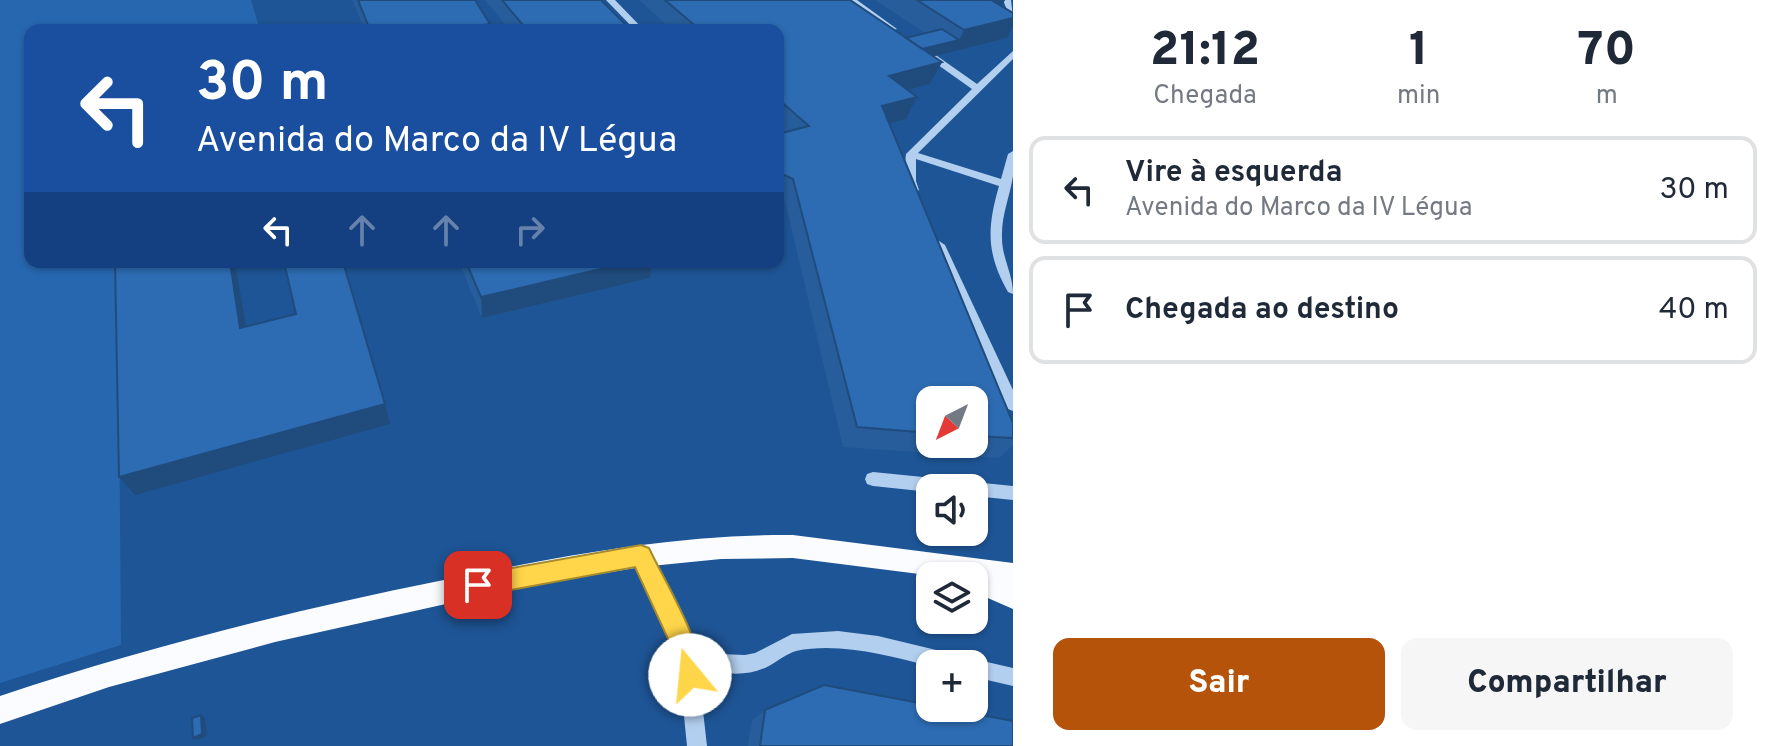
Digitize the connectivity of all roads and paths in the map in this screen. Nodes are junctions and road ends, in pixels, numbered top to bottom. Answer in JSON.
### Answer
{"nodes":[{"id":1,"x":610,"y":0,"type":"edge"},
{"id":2,"x":851,"y":0,"type":"edge"},
{"id":3,"x":1007,"y":0,"type":"edge"},
{"id":4,"x":1013,"y":15,"type":"edge"},
{"id":5,"x":634,"y":24,"type":"edge"},
{"id":6,"x":902,"y":35,"type":"edge"},
{"id":7,"x":914,"y":44,"type":"edge"},
{"id":8,"x":1013,"y":54,"type":"edge"},
{"id":9,"x":978,"y":89,"type":"junction"},
{"id":10,"x":911,"y":154,"type":"junction"},
{"id":11,"x":1013,"y":154,"type":"edge"},
{"id":12,"x":1006,"y":184,"type":"junction"},
{"id":13,"x":916,"y":196,"type":"edge"},
{"id":14,"x":935,"y":238,"type":"edge"},
{"id":15,"x":1013,"y":289,"type":"edge"},
{"id":16,"x":1013,"y":405,"type":"edge"},
{"id":17,"x":873,"y":479,"type":"dead end"},
{"id":18,"x":916,"y":483,"type":"edge"},
{"id":19,"x":988,"y":490,"type":"edge"},
{"id":20,"x":1013,"y":493,"type":"edge"},
{"id":21,"x":641,"y":555,"type":"junction"},
{"id":22,"x":916,"y":562,"type":"edge"},
{"id":23,"x":988,"y":572,"type":"edge"},
{"id":24,"x":1013,"y":575,"type":"edge"},
{"id":25,"x":988,"y":586,"type":"edge"},
{"id":26,"x":1013,"y":597,"type":"edge"},
{"id":27,"x":687,"y":655,"type":"junction"},
{"id":28,"x":916,"y":655,"type":"edge"},
{"id":29,"x":988,"y":671,"type":"edge"},
{"id":30,"x":1013,"y":677,"type":"edge"},
{"id":31,"x":0,"y":710,"type":"edge"},
{"id":32,"x":697,"y":746,"type":"edge"}],
"edges":[{"from":1,"to":5,"type":"street"},
{"from":2,"to":6,"type":"street"},
{"from":3,"to":4,"type":"street"},
{"from":7,"to":9,"type":"street"},
{"from":8,"to":9,"type":"street"},
{"from":9,"to":10,"type":"street"},
{"from":10,"to":12,"type":"street"},
{"from":10,"to":13,"type":"street"},
{"from":11,"to":12,"type":"street"},
{"from":12,"to":15,"type":"street"},
{"from":14,"to":16,"type":"street"},
{"from":17,"to":18,"type":"street"},
{"from":19,"to":20,"type":"street"},
{"from":21,"to":22,"type":"main road"},
{"from":21,"to":27,"type":"street"},
{"from":21,"to":31,"type":"main road"},
{"from":23,"to":24,"type":"main road"},
{"from":25,"to":26,"type":"main road"},
{"from":27,"to":28,"type":"street"},
{"from":27,"to":32,"type":"street"},
{"from":29,"to":30,"type":"street"}]}
